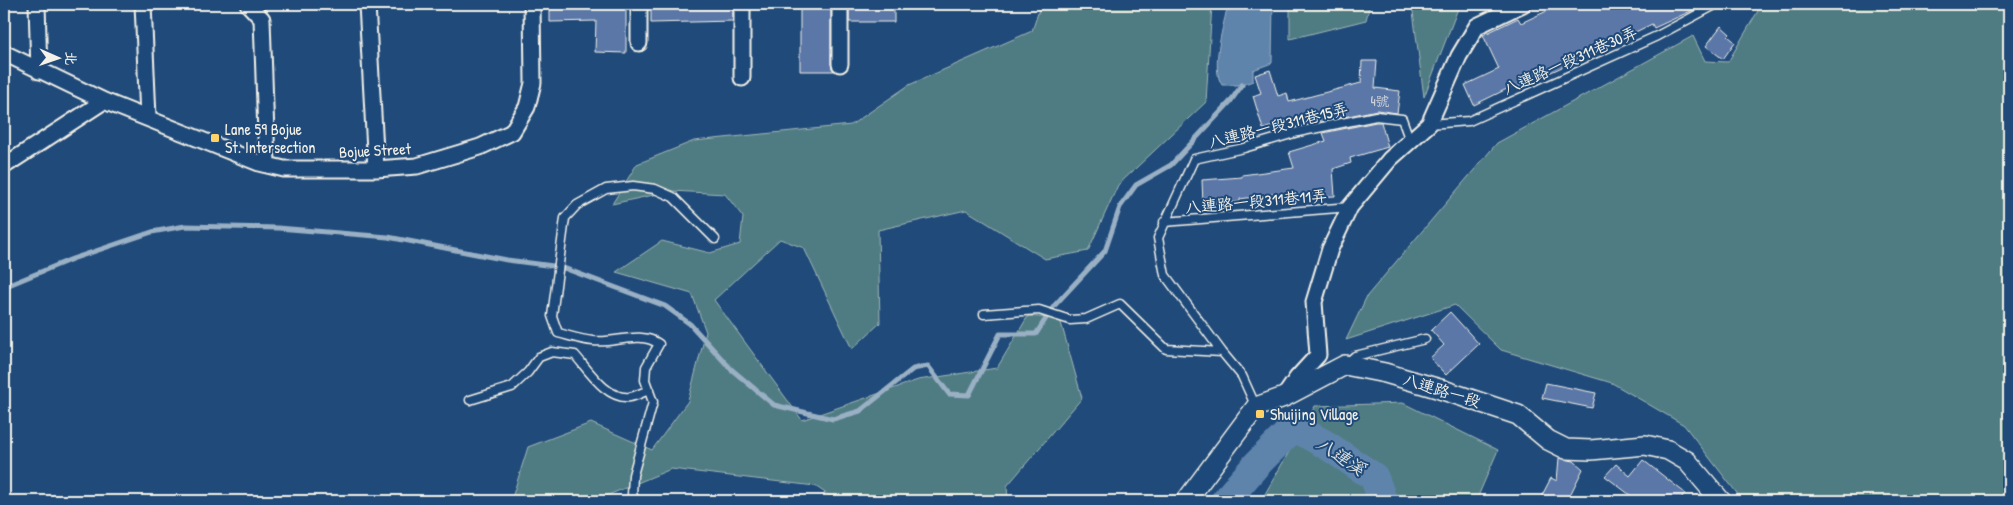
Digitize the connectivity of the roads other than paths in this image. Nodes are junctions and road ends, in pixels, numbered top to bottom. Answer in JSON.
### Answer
{"nodes":[{"id":1,"x":37,"y":4,"type":"edge"},
{"id":2,"x":143,"y":4,"type":"edge"},
{"id":3,"x":248,"y":4,"type":"edge"},
{"id":4,"x":366,"y":4,"type":"edge"},
{"id":5,"x":532,"y":4,"type":"edge"},
{"id":6,"x":639,"y":4,"type":"edge"},
{"id":7,"x":742,"y":4,"type":"edge"},
{"id":8,"x":840,"y":4,"type":"edge"},
{"id":9,"x":1523,"y":4,"type":"edge"},
{"id":10,"x":1717,"y":4,"type":"edge"},
{"id":11,"x":639,"y":42,"type":"dead end"},
{"id":12,"x":4,"y":53,"type":"edge"},
{"id":13,"x":840,"y":64,"type":"dead end"},
{"id":14,"x":39,"y":71,"type":"junction"},
{"id":15,"x":742,"y":78,"type":"dead end"},
{"id":16,"x":104,"y":101,"type":"junction"},
{"id":17,"x":148,"y":117,"type":"junction"},
{"id":18,"x":1430,"y":124,"type":"junction"},
{"id":19,"x":1410,"y":142,"type":"junction"},
{"id":20,"x":267,"y":164,"type":"junction"},
{"id":21,"x":4,"y":166,"type":"edge"},
{"id":22,"x":376,"y":170,"type":"junction"},
{"id":23,"x":1350,"y":207,"type":"junction"},
{"id":24,"x":1164,"y":222,"type":"junction"},
{"id":25,"x":715,"y":239,"type":"dead end"},
{"id":26,"x":984,"y":314,"type":"dead end"},
{"id":27,"x":1425,"y":339,"type":"dead end"},
{"id":28,"x":1222,"y":352,"type":"junction"},
{"id":29,"x":1345,"y":365,"type":"junction"},
{"id":30,"x":649,"y":390,"type":"junction"},
{"id":31,"x":1284,"y":397,"type":"junction"},
{"id":32,"x":470,"y":400,"type":"dead end"},
{"id":33,"x":1256,"y":407,"type":"junction"},
{"id":34,"x":637,"y":501,"type":"edge"},
{"id":35,"x":1186,"y":501,"type":"edge"},
{"id":36,"x":1721,"y":501,"type":"edge"}],
"edges":[{"from":1,"to":14,"type":"street"},
{"from":2,"to":17,"type":"street"},
{"from":3,"to":20,"type":"street"},
{"from":4,"to":22,"type":"street"},
{"from":5,"to":22,"type":"street","name":"Bojue Street"},
{"from":6,"to":11,"type":"street"},
{"from":7,"to":15,"type":"street"},
{"from":8,"to":13,"type":"street"},
{"from":9,"to":18,"type":"street"},
{"from":10,"to":18,"type":"lane","name":"八連路一段311巷30弄"},
{"from":12,"to":14,"type":"street","name":"Bojue Street"},
{"from":14,"to":16,"type":"street","name":"Bojue Street"},
{"from":16,"to":17,"type":"street","name":"Bojue Street"},
{"from":16,"to":21,"type":"street"},
{"from":17,"to":20,"type":"street","name":"Bojue Street"},
{"from":18,"to":19,"type":"street"},
{"from":19,"to":23,"type":"street"},
{"from":19,"to":24,"type":"lane","name":"八連路一段311巷15弄"},
{"from":20,"to":22,"type":"street","name":"Bojue Street"},
{"from":23,"to":24,"type":"lane","name":"八連路一段311巷11弄"},
{"from":23,"to":31,"type":"street"},
{"from":24,"to":28,"type":"lane"},
{"from":25,"to":30,"type":"lane"},
{"from":26,"to":28,"type":"lane"},
{"from":27,"to":29,"type":"lane"},
{"from":28,"to":33,"type":"lane"},
{"from":29,"to":31,"type":"street"},
{"from":29,"to":36,"type":"street","name":"八連路一段"},
{"from":30,"to":32,"type":"lane"},
{"from":30,"to":34,"type":"lane"},
{"from":31,"to":33,"type":"street"},
{"from":33,"to":35,"type":"street"}]}
